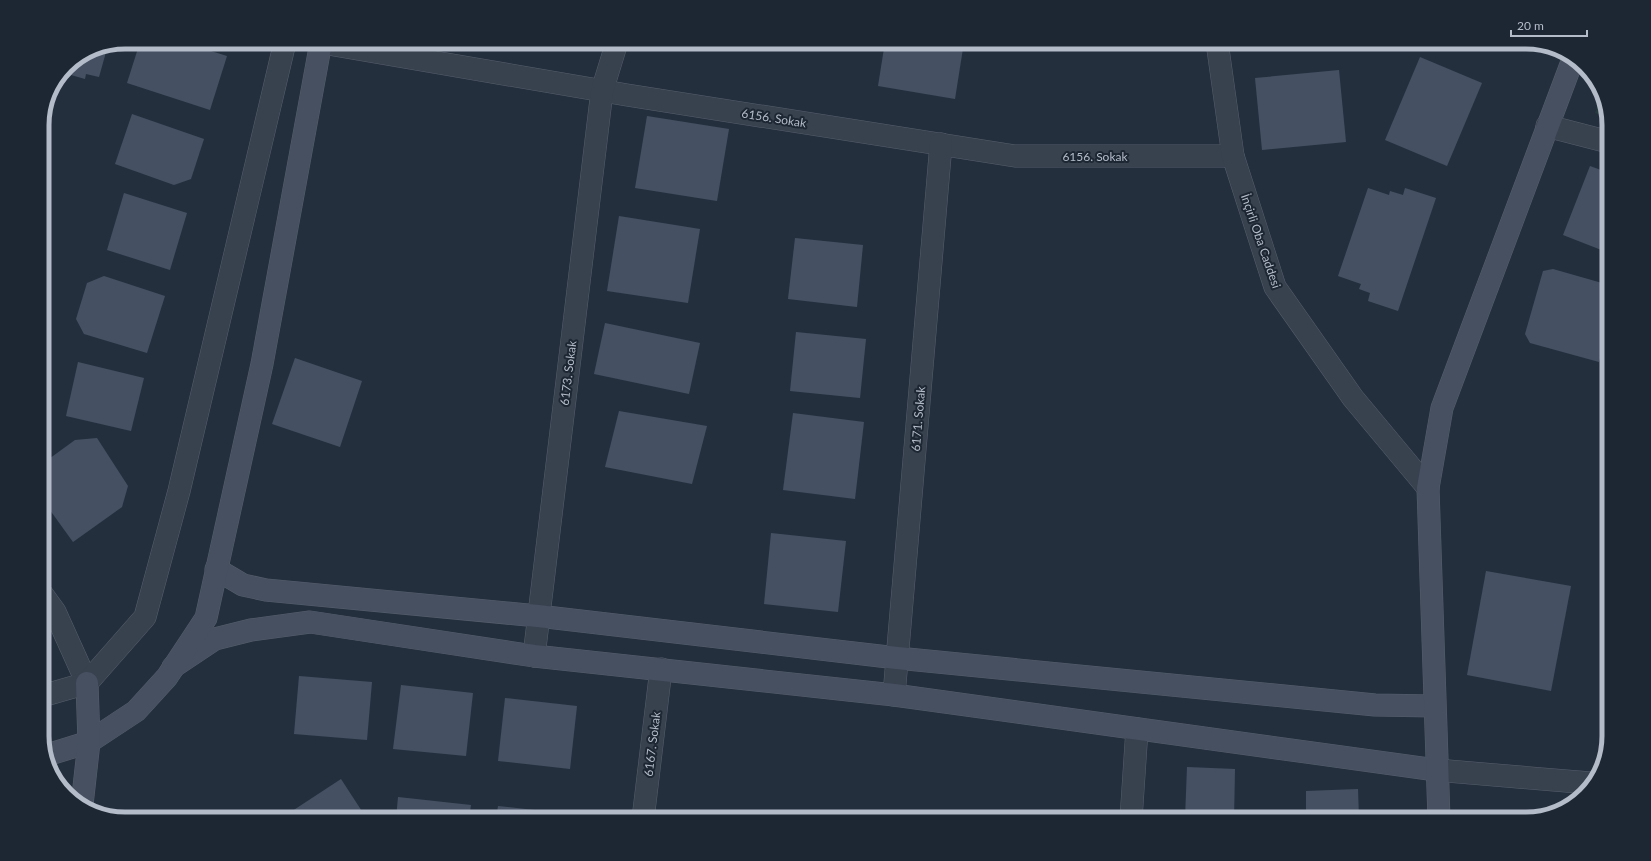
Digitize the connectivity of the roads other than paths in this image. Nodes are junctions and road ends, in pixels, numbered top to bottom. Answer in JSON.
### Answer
{"nodes":[{"id":1,"x":283,"y":49,"type":"edge"},
{"id":2,"x":319,"y":49,"type":"edge"},
{"id":3,"x":361,"y":49,"type":"edge"},
{"id":4,"x":615,"y":49,"type":"edge"},
{"id":5,"x":1218,"y":49,"type":"edge"},
{"id":6,"x":1571,"y":64,"type":"edge"},
{"id":7,"x":602,"y":90,"type":"junction"},
{"id":8,"x":1547,"y":126,"type":"junction"},
{"id":9,"x":1602,"y":140,"type":"edge"},
{"id":10,"x":941,"y":144,"type":"junction"},
{"id":11,"x":1234,"y":156,"type":"junction"},
{"id":12,"x":1428,"y":488,"type":"junction"},
{"id":13,"x":216,"y":569,"type":"junction"},
{"id":14,"x":49,"y":614,"type":"edge"},
{"id":15,"x":538,"y":616,"type":"junction"},
{"id":16,"x":534,"y":656,"type":"junction"},
{"id":17,"x":897,"y":658,"type":"junction"},
{"id":18,"x":174,"y":667,"type":"junction"},
{"id":19,"x":661,"y":669,"type":"junction"},
{"id":20,"x":87,"y":683,"type":"junction"},
{"id":21,"x":49,"y":694,"type":"edge"},
{"id":22,"x":894,"y":695,"type":"junction"},
{"id":23,"x":1434,"y":706,"type":"junction"},
{"id":24,"x":1137,"y":729,"type":"junction"},
{"id":25,"x":89,"y":742,"type":"junction"},
{"id":26,"x":51,"y":754,"type":"edge"},
{"id":27,"x":1436,"y":770,"type":"junction"},
{"id":28,"x":1586,"y":783,"type":"edge"},
{"id":29,"x":83,"y":799,"type":"edge"},
{"id":30,"x":644,"y":812,"type":"edge"},
{"id":31,"x":1131,"y":812,"type":"edge"},
{"id":32,"x":1435,"y":812,"type":"edge"},
{"id":33,"x":1439,"y":812,"type":"edge"}],
"edges":[{"from":1,"to":20,"type":"street"},
{"from":2,"to":13,"type":"street"},
{"from":3,"to":7,"type":"street","name":"6156. Sokak"},
{"from":4,"to":7,"type":"street","name":"6173. Sokak"},
{"from":5,"to":11,"type":"street","name":"İnçirli Oba Caddesi"},
{"from":6,"to":8,"type":"street"},
{"from":7,"to":10,"type":"street","name":"6156. Sokak"},
{"from":7,"to":15,"type":"street","name":"6173. Sokak"},
{"from":8,"to":9,"type":"street"},
{"from":8,"to":12,"type":"street"},
{"from":10,"to":11,"type":"street","name":"6156. Sokak"},
{"from":10,"to":17,"type":"street","name":"6171. Sokak"},
{"from":11,"to":12,"type":"street","name":"İnçirli Oba Caddesi"},
{"from":12,"to":23,"type":"street"},
{"from":13,"to":15,"type":"street"},
{"from":13,"to":18,"type":"street"},
{"from":14,"to":20,"type":"street"},
{"from":15,"to":16,"type":"street","name":"6173. Sokak"},
{"from":15,"to":17,"type":"street"},
{"from":16,"to":18,"type":"street"},
{"from":16,"to":19,"type":"street"},
{"from":17,"to":22,"type":"street","name":"6171. Sokak"},
{"from":17,"to":23,"type":"street"},
{"from":18,"to":25,"type":"street"},
{"from":19,"to":22,"type":"street"},
{"from":19,"to":30,"type":"street","name":"6167. Sokak"},
{"from":20,"to":21,"type":"street"},
{"from":20,"to":25,"type":"street"},
{"from":22,"to":24,"type":"street"},
{"from":23,"to":27,"type":"street"},
{"from":24,"to":27,"type":"street"},
{"from":24,"to":31,"type":"street"},
{"from":25,"to":26,"type":"street"},
{"from":25,"to":29,"type":"street"},
{"from":27,"to":28,"type":"street"},
{"from":27,"to":32,"type":"street"},
{"from":27,"to":33,"type":"street"}]}
